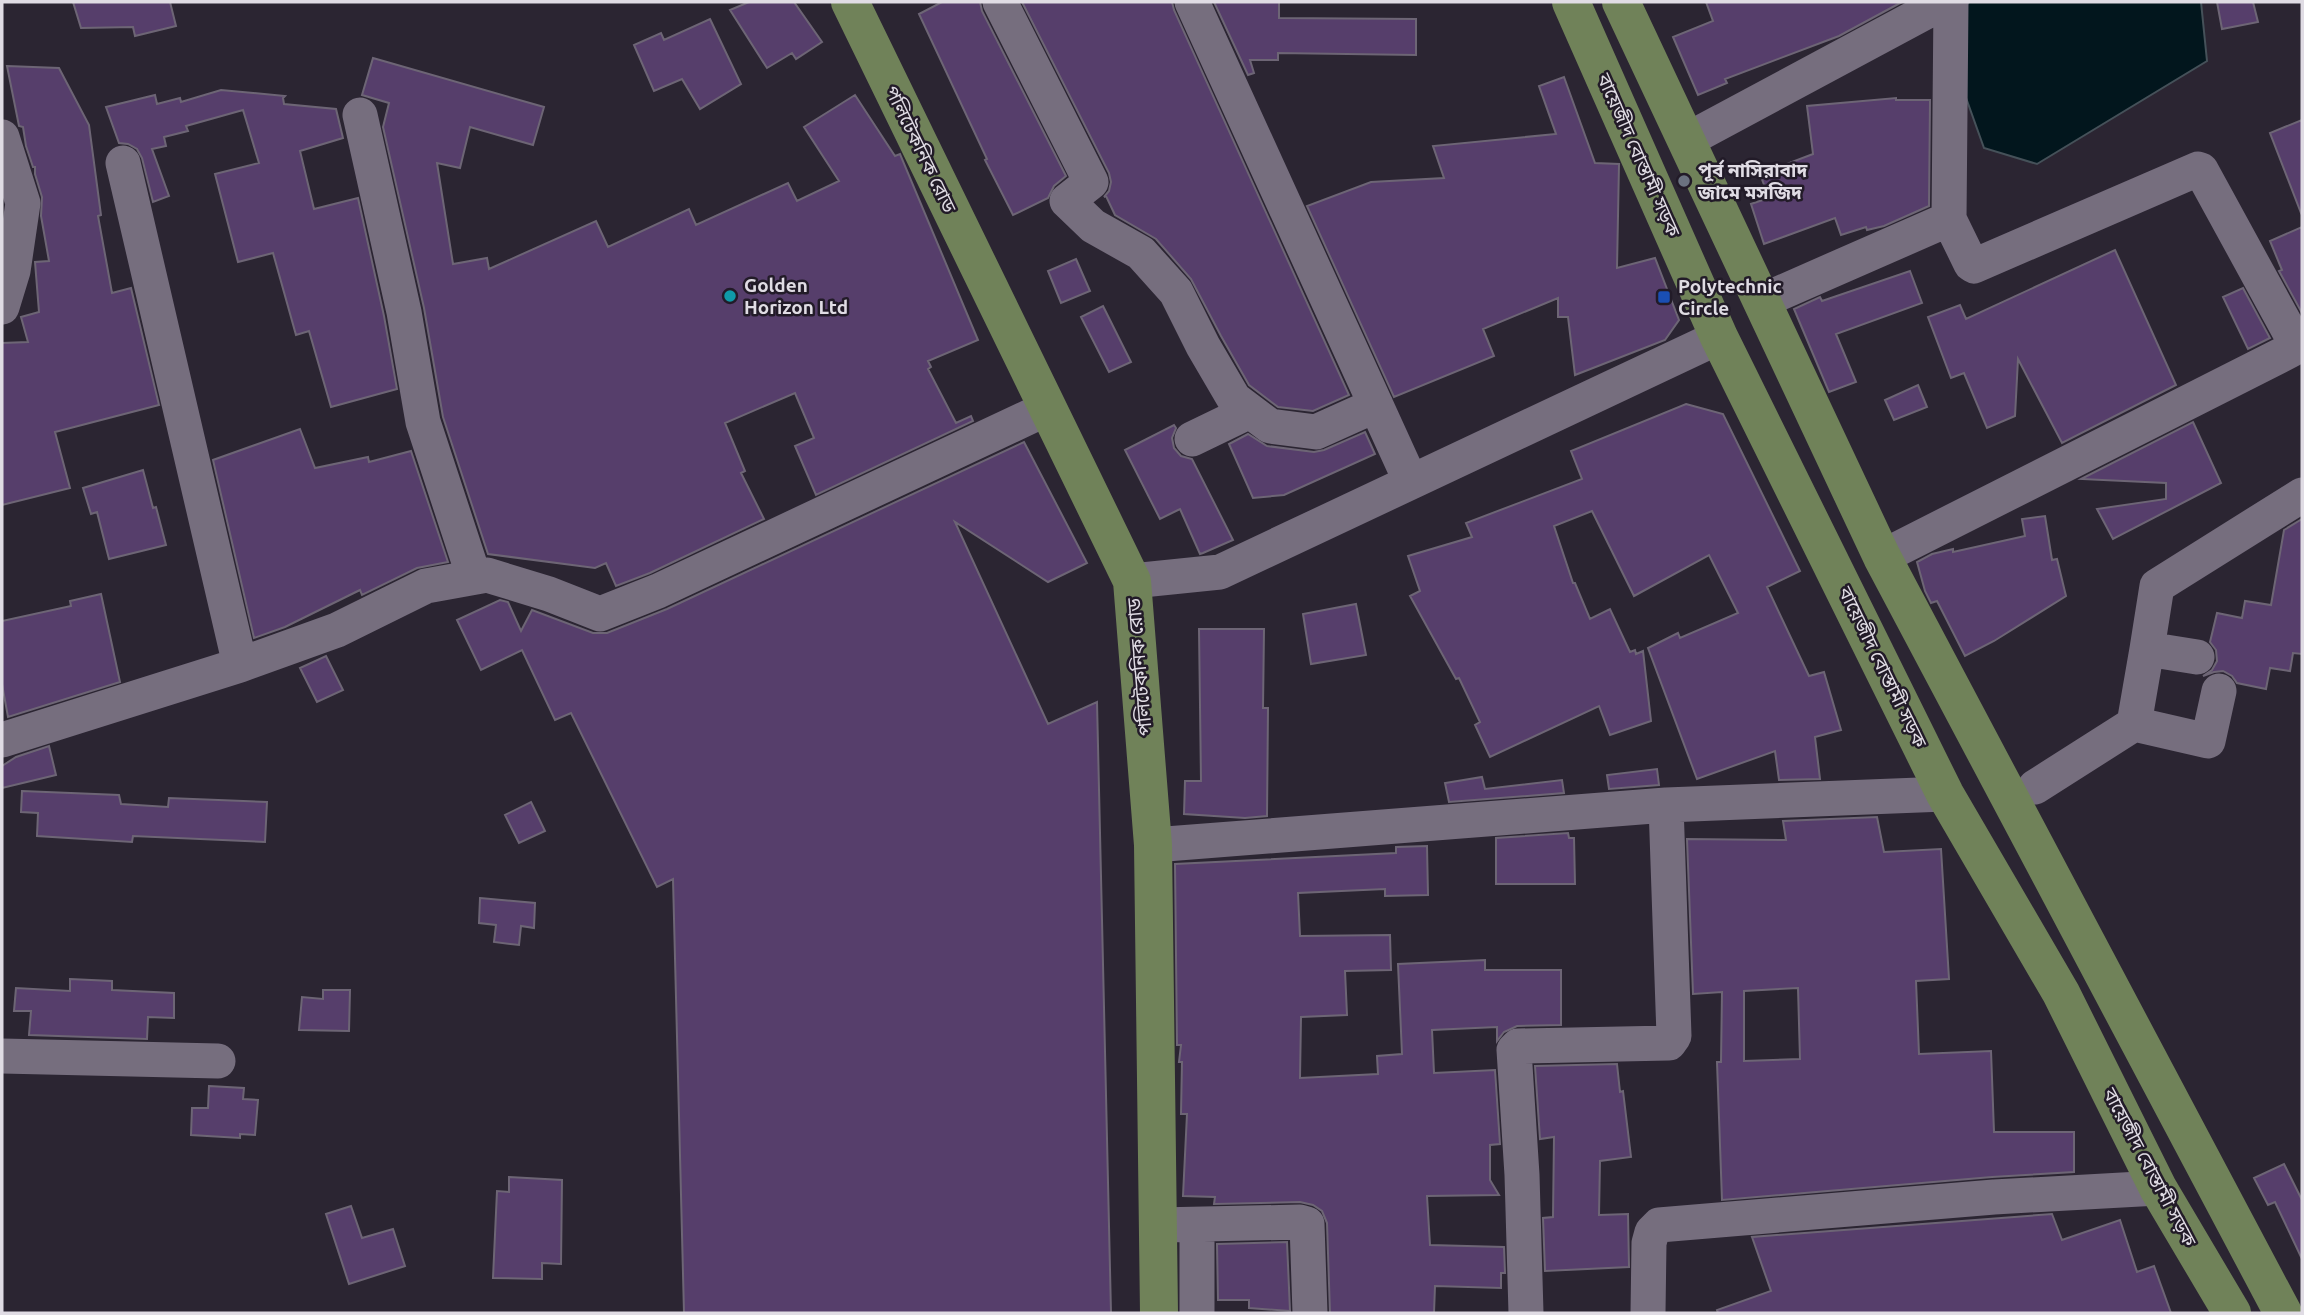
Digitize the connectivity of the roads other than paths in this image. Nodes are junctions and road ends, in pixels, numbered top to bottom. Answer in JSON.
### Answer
{"nodes":[{"id":1,"x":1000,"y":2,"type":"edge"},
{"id":2,"x":1192,"y":2,"type":"edge"},
{"id":3,"x":1572,"y":2,"type":"edge"},
{"id":4,"x":1621,"y":2,"type":"edge"},
{"id":5,"x":1944,"y":2,"type":"edge"},
{"id":6,"x":1951,"y":2,"type":"edge"},
{"id":7,"x":859,"y":5,"type":"edge"},
{"id":8,"x":360,"y":115,"type":"dead end"},
{"id":9,"x":2,"y":137,"type":"edge"},
{"id":10,"x":1686,"y":140,"type":"junction"},
{"id":11,"x":122,"y":163,"type":"dead end"},
{"id":12,"x":1949,"y":219,"type":"junction"},
{"id":13,"x":1762,"y":301,"type":"junction"},
{"id":14,"x":2,"y":307,"type":"edge"},
{"id":15,"x":1719,"y":337,"type":"junction"},
{"id":16,"x":1376,"y":405,"type":"junction"},
{"id":17,"x":1046,"y":409,"type":"junction"},
{"id":18,"x":1250,"y":411,"type":"junction"},
{"id":19,"x":1192,"y":439,"type":"dead end"},
{"id":20,"x":1411,"y":482,"type":"junction"},
{"id":21,"x":2302,"y":495,"type":"edge"},
{"id":22,"x":1882,"y":557,"type":"junction"},
{"id":23,"x":474,"y":577,"type":"junction"},
{"id":24,"x":1132,"y":581,"type":"junction"},
{"id":25,"x":2147,"y":649,"type":"junction"},
{"id":26,"x":2197,"y":657,"type":"dead end"},
{"id":27,"x":240,"y":665,"type":"junction"},
{"id":28,"x":2219,"y":691,"type":"dead end"},
{"id":29,"x":2134,"y":724,"type":"junction"},
{"id":30,"x":2,"y":740,"type":"edge"},
{"id":31,"x":2035,"y":787,"type":"dead end"},
{"id":32,"x":1945,"y":794,"type":"junction"},
{"id":33,"x":1667,"y":805,"type":"junction"},
{"id":34,"x":1153,"y":845,"type":"junction"},
{"id":35,"x":2,"y":1056,"type":"edge"},
{"id":36,"x":218,"y":1061,"type":"dead end"},
{"id":37,"x":2158,"y":1188,"type":"junction"},
{"id":38,"x":1158,"y":1225,"type":"junction"},
{"id":39,"x":1196,"y":1225,"type":"junction"},
{"id":40,"x":1159,"y":1313,"type":"edge"},
{"id":41,"x":1197,"y":1313,"type":"edge"},
{"id":42,"x":1310,"y":1313,"type":"edge"},
{"id":43,"x":1526,"y":1313,"type":"edge"},
{"id":44,"x":1648,"y":1313,"type":"edge"},
{"id":45,"x":2232,"y":1313,"type":"edge"},
{"id":46,"x":2283,"y":1313,"type":"edge"}],
"edges":[{"from":1,"to":18,"type":"street"},
{"from":2,"to":16,"type":"street"},
{"from":3,"to":15,"type":"main road","name":"বায়েজীদ বোস্তামী সড়ক"},
{"from":4,"to":10,"type":"main road"},
{"from":5,"to":10,"type":"street"},
{"from":6,"to":12,"type":"street"},
{"from":7,"to":17,"type":"main road","name":"পলিটেকনিক রোড"},
{"from":8,"to":23,"type":"street"},
{"from":9,"to":14,"type":"street"},
{"from":10,"to":13,"type":"main road"},
{"from":11,"to":27,"type":"street"},
{"from":12,"to":13,"type":"street"},
{"from":12,"to":22,"type":"street"},
{"from":13,"to":22,"type":"main road"},
{"from":15,"to":20,"type":"street"},
{"from":15,"to":32,"type":"main road","name":"বায়েজীদ বোস্তামী সড়ক"},
{"from":16,"to":18,"type":"street"},
{"from":16,"to":20,"type":"street"},
{"from":17,"to":23,"type":"street"},
{"from":17,"to":24,"type":"main road","name":"পলিটেকনিক রোড"},
{"from":18,"to":19,"type":"street"},
{"from":20,"to":24,"type":"street"},
{"from":21,"to":25,"type":"street"},
{"from":22,"to":46,"type":"main road"},
{"from":23,"to":27,"type":"street"},
{"from":24,"to":34,"type":"main road","name":"পলিটেকনিক রোড"},
{"from":25,"to":26,"type":"street"},
{"from":25,"to":29,"type":"street"},
{"from":27,"to":30,"type":"street"},
{"from":28,"to":29,"type":"street"},
{"from":29,"to":31,"type":"street"},
{"from":32,"to":33,"type":"street"},
{"from":32,"to":37,"type":"main road","name":"বায়েজীদ বোস্তামী সড়ক"},
{"from":33,"to":34,"type":"street"},
{"from":33,"to":43,"type":"street"},
{"from":34,"to":38,"type":"main road","name":"পলিটেকনিক রোড"},
{"from":35,"to":36,"type":"street"},
{"from":37,"to":44,"type":"street"},
{"from":37,"to":45,"type":"main road","name":"বায়েজীদ বোস্তামী সড়ক"},
{"from":38,"to":39,"type":"street"},
{"from":38,"to":40,"type":"main road","name":"পলিটেকনিক রোড"},
{"from":39,"to":41,"type":"street"},
{"from":39,"to":42,"type":"street"}]}
